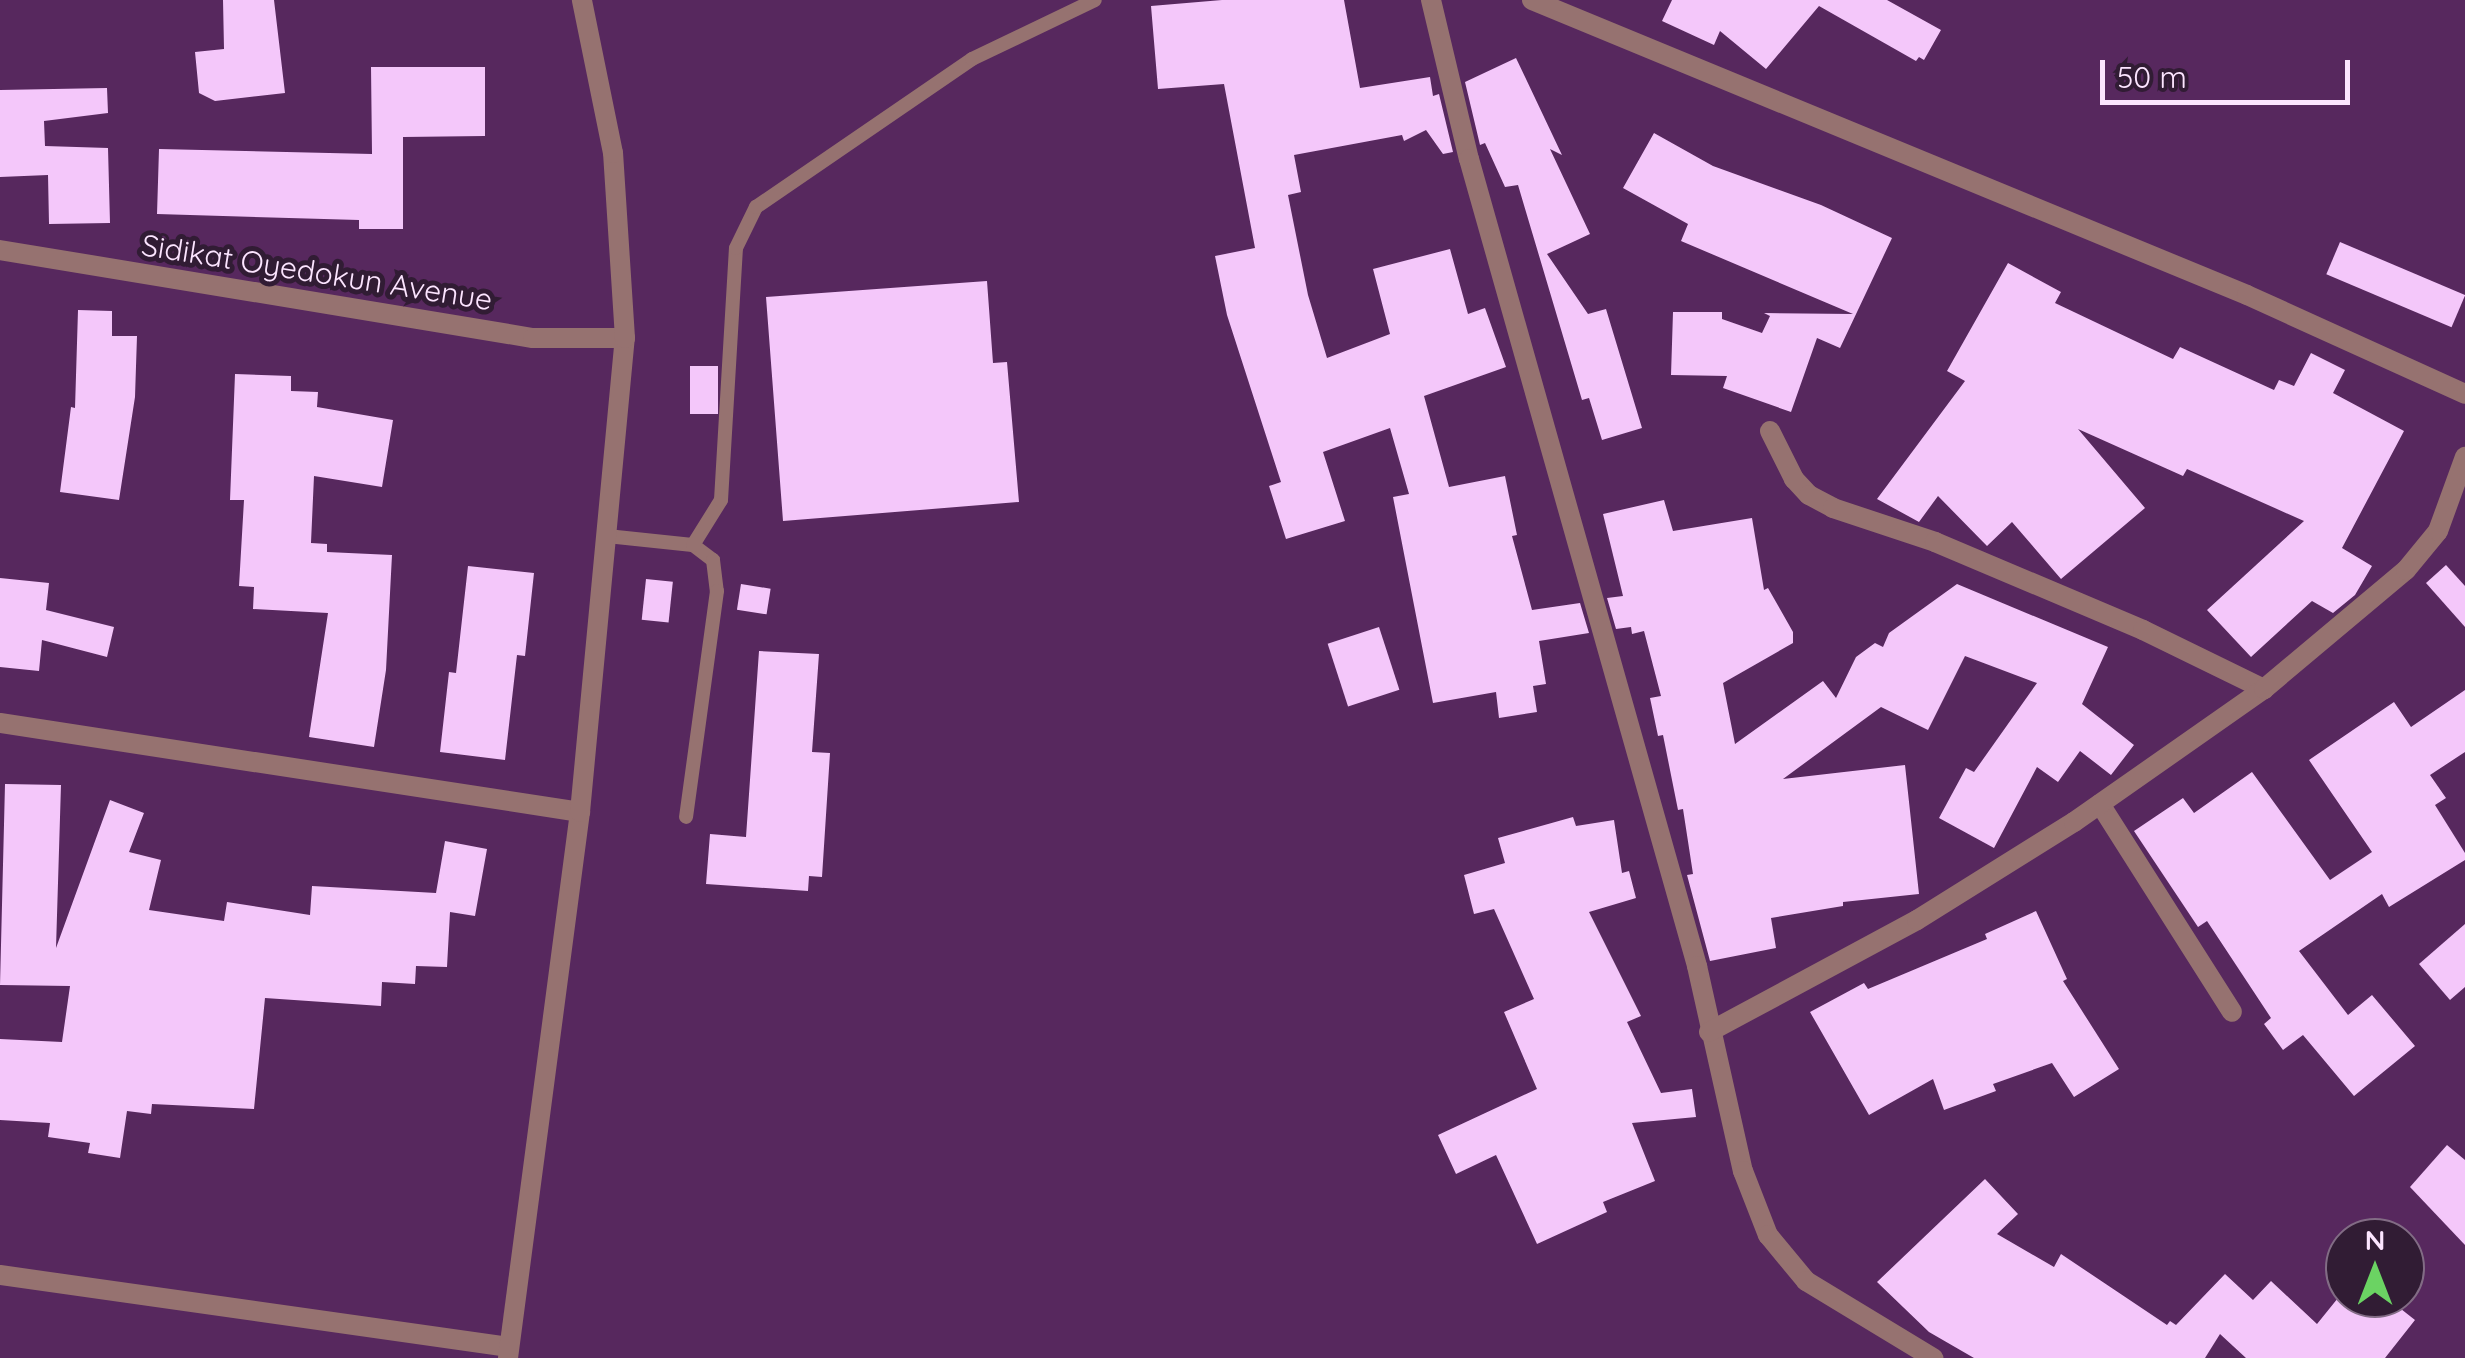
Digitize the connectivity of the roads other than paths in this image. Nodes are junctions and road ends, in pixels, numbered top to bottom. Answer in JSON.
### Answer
{"nodes":[{"id":1,"x":582,"y":0,"type":"edge"},
{"id":2,"x":1094,"y":0,"type":"edge"},
{"id":3,"x":1431,"y":0,"type":"edge"},
{"id":4,"x":1532,"y":0,"type":"edge"},
{"id":5,"x":0,"y":250,"type":"edge"},
{"id":6,"x":625,"y":338,"type":"junction"},
{"id":7,"x":2465,"y":394,"type":"edge"},
{"id":8,"x":1770,"y":431,"type":"dead end"},
{"id":9,"x":2465,"y":457,"type":"edge"},
{"id":10,"x":607,"y":536,"type":"junction"},
{"id":11,"x":693,"y":545,"type":"junction"},
{"id":12,"x":2264,"y":688,"type":"junction"},
{"id":13,"x":0,"y":724,"type":"edge"},
{"id":14,"x":2100,"y":804,"type":"junction"},
{"id":15,"x":580,"y":812,"type":"junction"},
{"id":16,"x":686,"y":818,"type":"dead end"},
{"id":17,"x":2232,"y":1012,"type":"dead end"},
{"id":18,"x":1709,"y":1032,"type":"junction"},
{"id":19,"x":0,"y":1274,"type":"edge"},
{"id":20,"x":508,"y":1353,"type":"edge"},
{"id":21,"x":1933,"y":1358,"type":"edge"}],
"edges":[{"from":1,"to":6,"type":"street"},
{"from":2,"to":11,"type":"lane"},
{"from":3,"to":18,"type":"street"},
{"from":4,"to":7,"type":"street"},
{"from":5,"to":6,"type":"street","name":"Sidikat Oyedokun Avenue"},
{"from":6,"to":10,"type":"street"},
{"from":8,"to":12,"type":"street"},
{"from":9,"to":12,"type":"street"},
{"from":10,"to":11,"type":"lane"},
{"from":10,"to":15,"type":"street"},
{"from":11,"to":16,"type":"lane"},
{"from":12,"to":14,"type":"street"},
{"from":13,"to":15,"type":"street"},
{"from":14,"to":17,"type":"street"},
{"from":14,"to":18,"type":"street"},
{"from":15,"to":20,"type":"street"},
{"from":18,"to":21,"type":"street"},
{"from":19,"to":20,"type":"street"}]}
